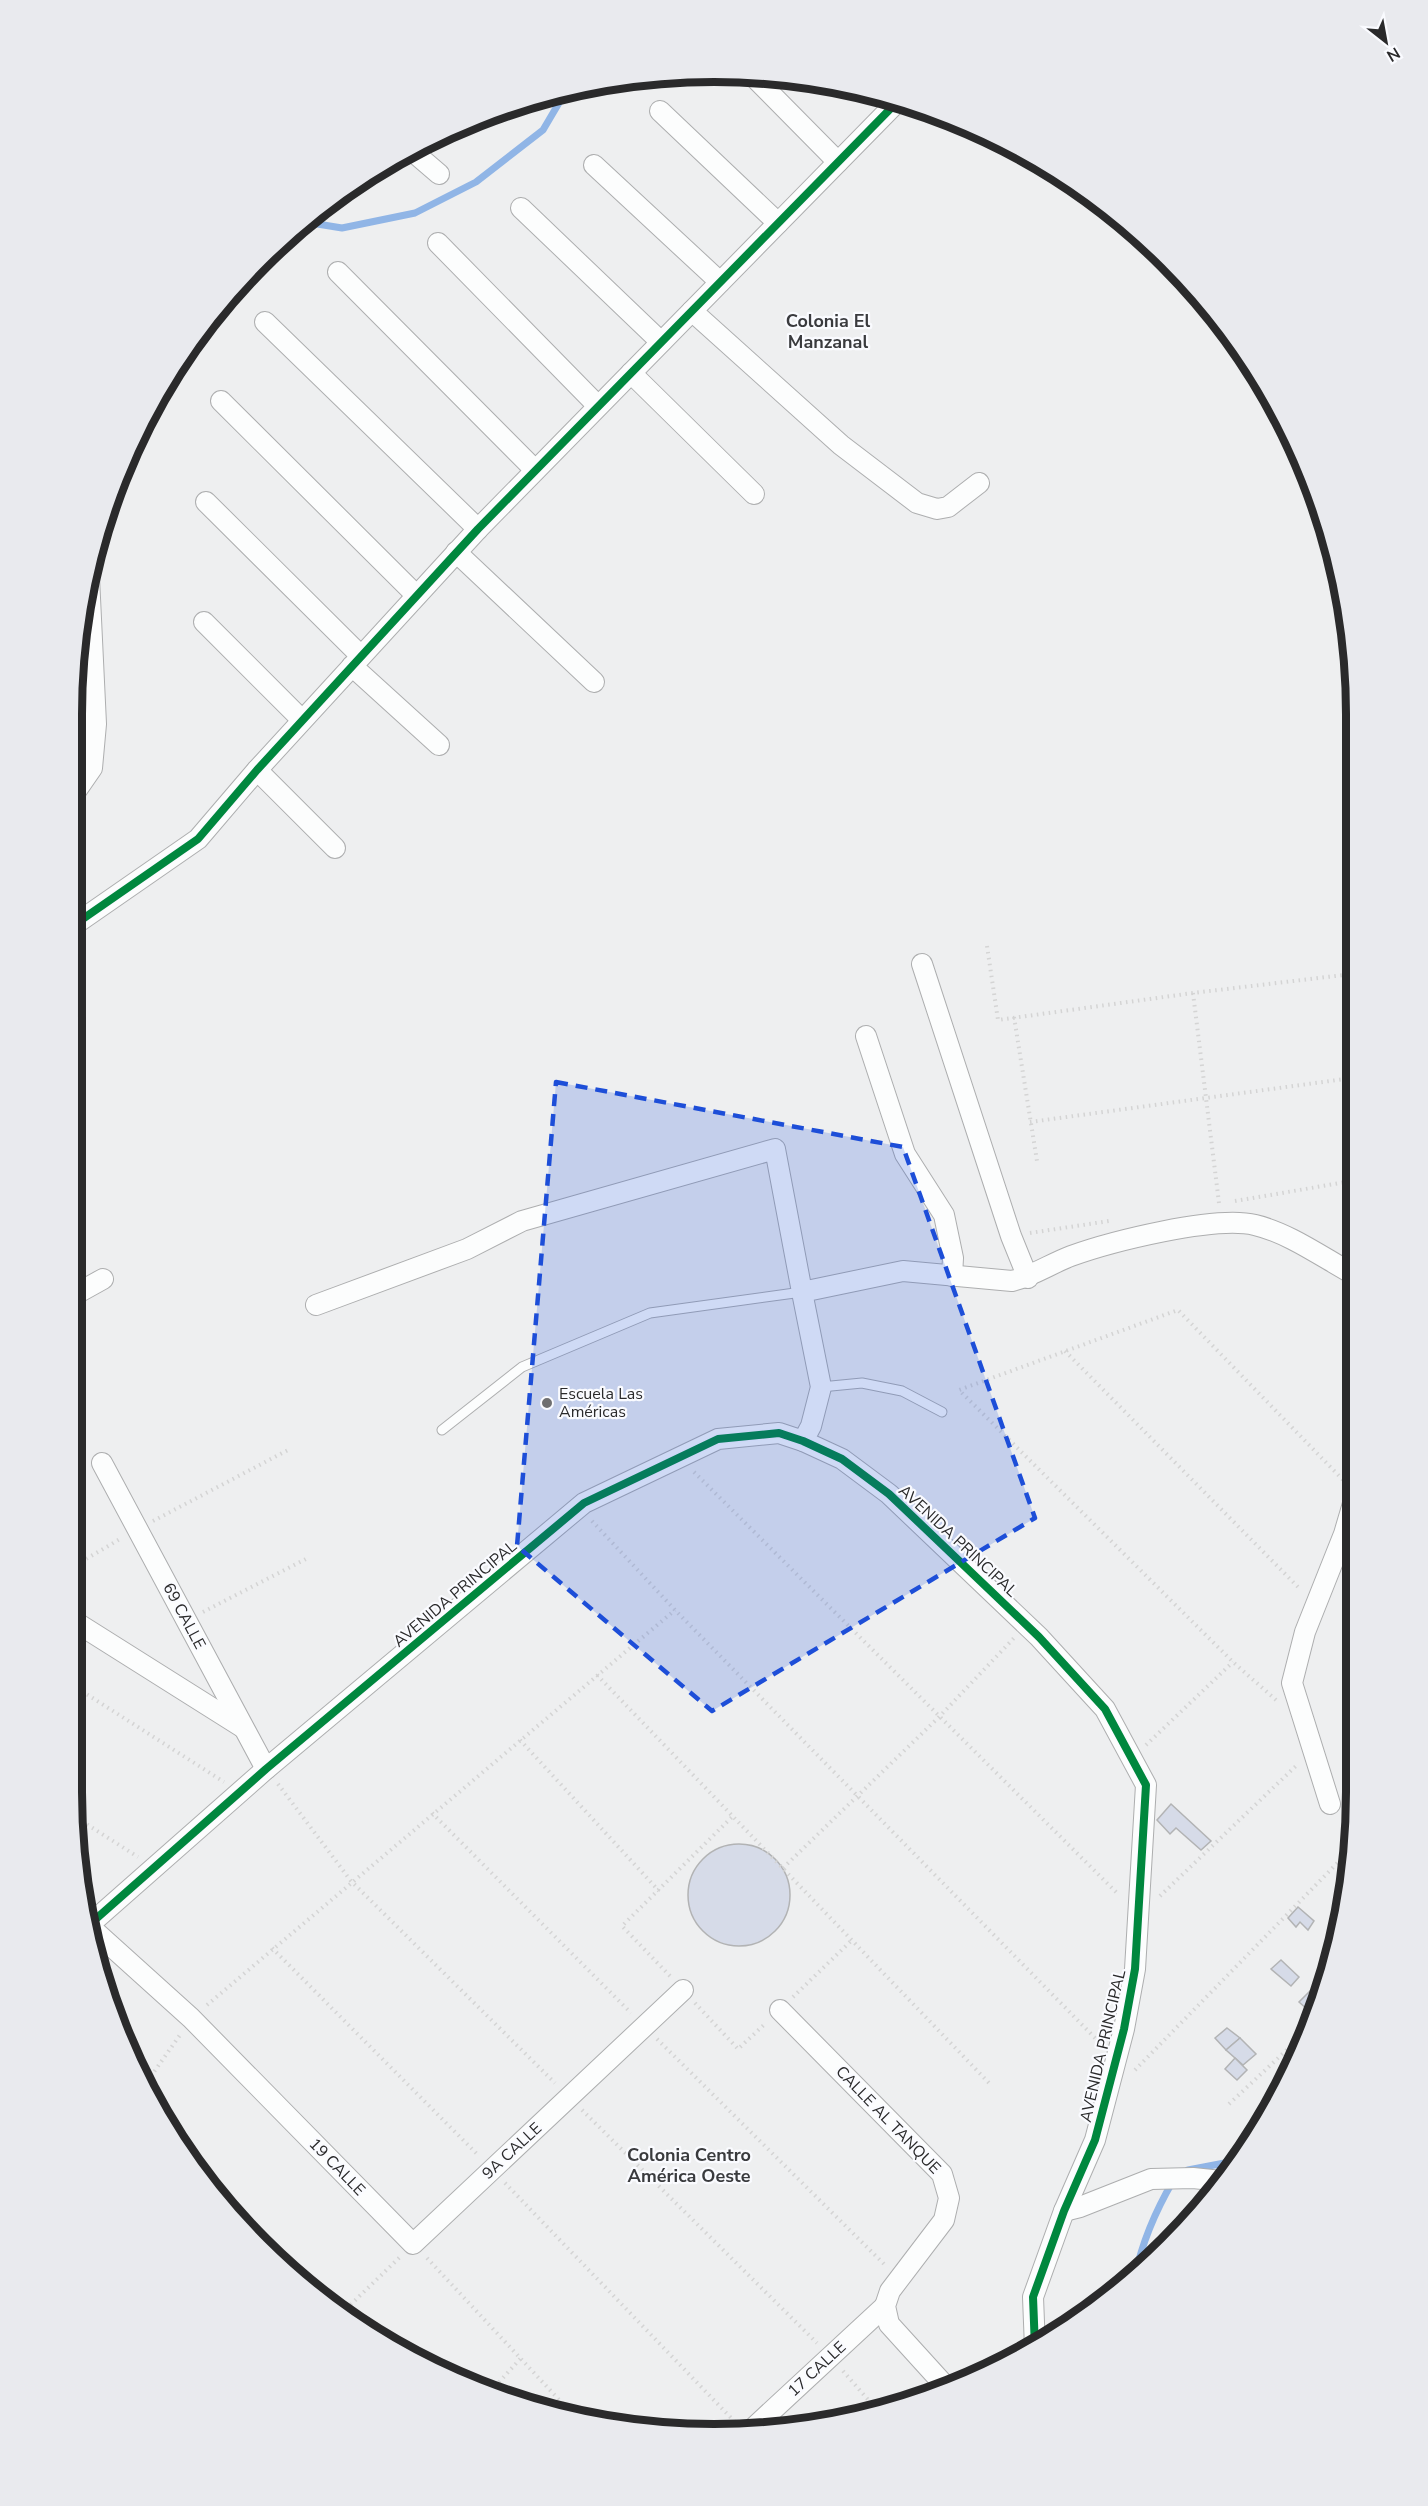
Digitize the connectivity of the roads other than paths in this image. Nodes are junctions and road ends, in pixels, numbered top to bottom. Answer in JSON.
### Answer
{"nodes":[{"id":1,"x":762,"y":85,"type":"edge"},
{"id":2,"x":887,"y":107,"type":"edge"},
{"id":3,"x":660,"y":111,"type":"dead end"},
{"id":4,"x":419,"y":156,"type":"edge"},
{"id":5,"x":838,"y":162,"type":"junction"},
{"id":6,"x":594,"y":165,"type":"dead end"},
{"id":7,"x":439,"y":174,"type":"dead end"},
{"id":8,"x":521,"y":208,"type":"dead end"},
{"id":9,"x":778,"y":223,"type":"junction"},
{"id":10,"x":438,"y":243,"type":"dead end"},
{"id":11,"x":338,"y":272,"type":"dead end"},
{"id":12,"x":720,"y":282,"type":"junction"},
{"id":13,"x":692,"y":311,"type":"junction"},
{"id":14,"x":265,"y":322,"type":"dead end"},
{"id":15,"x":661,"y":342,"type":"junction"},
{"id":16,"x":631,"y":373,"type":"junction"},
{"id":17,"x":221,"y":401,"type":"dead end"},
{"id":18,"x":598,"y":406,"type":"junction"},
{"id":19,"x":535,"y":470,"type":"junction"},
{"id":20,"x":979,"y":483,"type":"dead end"},
{"id":21,"x":754,"y":494,"type":"dead end"},
{"id":22,"x":206,"y":502,"type":"dead end"},
{"id":23,"x":478,"y":528,"type":"junction"},
{"id":24,"x":456,"y":552,"type":"junction"},
{"id":25,"x":416,"y":595,"type":"junction"},
{"id":26,"x":91,"y":615,"type":"edge"},
{"id":27,"x":204,"y":622,"type":"dead end"},
{"id":28,"x":356,"y":661,"type":"junction"},
{"id":29,"x":594,"y":682,"type":"dead end"},
{"id":30,"x":302,"y":720,"type":"junction"},
{"id":31,"x":439,"y":745,"type":"dead end"},
{"id":32,"x":257,"y":771,"type":"junction"},
{"id":33,"x":82,"y":782,"type":"edge"},
{"id":34,"x":335,"y":849,"type":"dead end"},
{"id":35,"x":82,"y":919,"type":"edge"},
{"id":36,"x":922,"y":964,"type":"dead end"},
{"id":37,"x":866,"y":1036,"type":"dead end"},
{"id":38,"x":1346,"y":1270,"type":"edge"},
{"id":39,"x":952,"y":1276,"type":"junction"},
{"id":40,"x":1028,"y":1278,"type":"junction"},
{"id":41,"x":103,"y":1279,"type":"dead end"},
{"id":42,"x":82,"y":1290,"type":"edge"},
{"id":43,"x":802,"y":1292,"type":"junction"},
{"id":44,"x":316,"y":1305,"type":"dead end"},
{"id":45,"x":821,"y":1387,"type":"junction"},
{"id":46,"x":942,"y":1412,"type":"dead end"},
{"id":47,"x":442,"y":1430,"type":"dead end"},
{"id":48,"x":803,"y":1441,"type":"junction"},
{"id":49,"x":102,"y":1463,"type":"dead end"},
{"id":50,"x":1346,"y":1517,"type":"edge"},
{"id":51,"x":82,"y":1626,"type":"edge"},
{"id":52,"x":244,"y":1729,"type":"junction"},
{"id":53,"x":266,"y":1769,"type":"junction"},
{"id":54,"x":1330,"y":1804,"type":"dead end"},
{"id":55,"x":96,"y":1919,"type":"edge"},
{"id":56,"x":99,"y":1934,"type":"edge"},
{"id":57,"x":683,"y":1990,"type":"road end"},
{"id":58,"x":780,"y":2010,"type":"road end"},
{"id":59,"x":1212,"y":2180,"type":"edge"},
{"id":60,"x":1064,"y":2211,"type":"junction"},
{"id":61,"x":413,"y":2244,"type":"joint"},
{"id":62,"x":885,"y":2306,"type":"junction"},
{"id":63,"x":1035,"y":2336,"type":"edge"},
{"id":64,"x":941,"y":2381,"type":"edge"},
{"id":65,"x":750,"y":2422,"type":"edge"}],
"edges":[{"from":1,"to":5,"type":"street"},
{"from":2,"to":5,"type":"street"},
{"from":3,"to":9,"type":"street"},
{"from":4,"to":7,"type":"street"},
{"from":5,"to":9,"type":"street"},
{"from":6,"to":12,"type":"street"},
{"from":8,"to":15,"type":"street"},
{"from":9,"to":12,"type":"street"},
{"from":10,"to":18,"type":"street"},
{"from":11,"to":19,"type":"street"},
{"from":12,"to":13,"type":"street"},
{"from":13,"to":15,"type":"street"},
{"from":13,"to":20,"type":"street"},
{"from":14,"to":23,"type":"street"},
{"from":15,"to":16,"type":"street"},
{"from":16,"to":18,"type":"street"},
{"from":16,"to":21,"type":"street"},
{"from":17,"to":25,"type":"street"},
{"from":18,"to":19,"type":"street"},
{"from":19,"to":23,"type":"street"},
{"from":22,"to":28,"type":"street"},
{"from":23,"to":24,"type":"street"},
{"from":24,"to":25,"type":"street"},
{"from":24,"to":29,"type":"street"},
{"from":25,"to":28,"type":"street"},
{"from":26,"to":33,"type":"street"},
{"from":27,"to":30,"type":"street"},
{"from":28,"to":30,"type":"street"},
{"from":28,"to":31,"type":"street"},
{"from":30,"to":32,"type":"street"},
{"from":32,"to":34,"type":"street"},
{"from":32,"to":35,"type":"street"},
{"from":36,"to":40,"type":"street"},
{"from":37,"to":39,"type":"street"},
{"from":38,"to":40,"type":"street"},
{"from":39,"to":40,"type":"street"},
{"from":39,"to":43,"type":"street"},
{"from":41,"to":42,"type":"street"},
{"from":43,"to":44,"type":"street"},
{"from":43,"to":45,"type":"street"},
{"from":43,"to":47,"type":"lane"},
{"from":45,"to":46,"type":"lane"},
{"from":45,"to":48,"type":"street"},
{"from":48,"to":53,"type":"street","name":"AVENIDA PRINCIPAL"},
{"from":48,"to":60,"type":"street","name":"AVENIDA PRINCIPAL"},
{"from":49,"to":52,"type":"street","name":"69 CALLE"},
{"from":50,"to":54,"type":"street"},
{"from":51,"to":52,"type":"street"},
{"from":52,"to":53,"type":"street","name":"69 CALLE"},
{"from":53,"to":55,"type":"street","name":"AVENIDA PRINCIPAL"},
{"from":56,"to":61,"type":"street","name":"19 CALLE"},
{"from":57,"to":61,"type":"street","name":"9A CALLE"},
{"from":58,"to":62,"type":"street","name":"CALLE AL TANQUE"},
{"from":59,"to":60,"type":"street"},
{"from":60,"to":63,"type":"street","name":"AVENIDA PRINCIPAL"},
{"from":62,"to":64,"type":"street"},
{"from":62,"to":65,"type":"street","name":"17 CALLE"}]}
